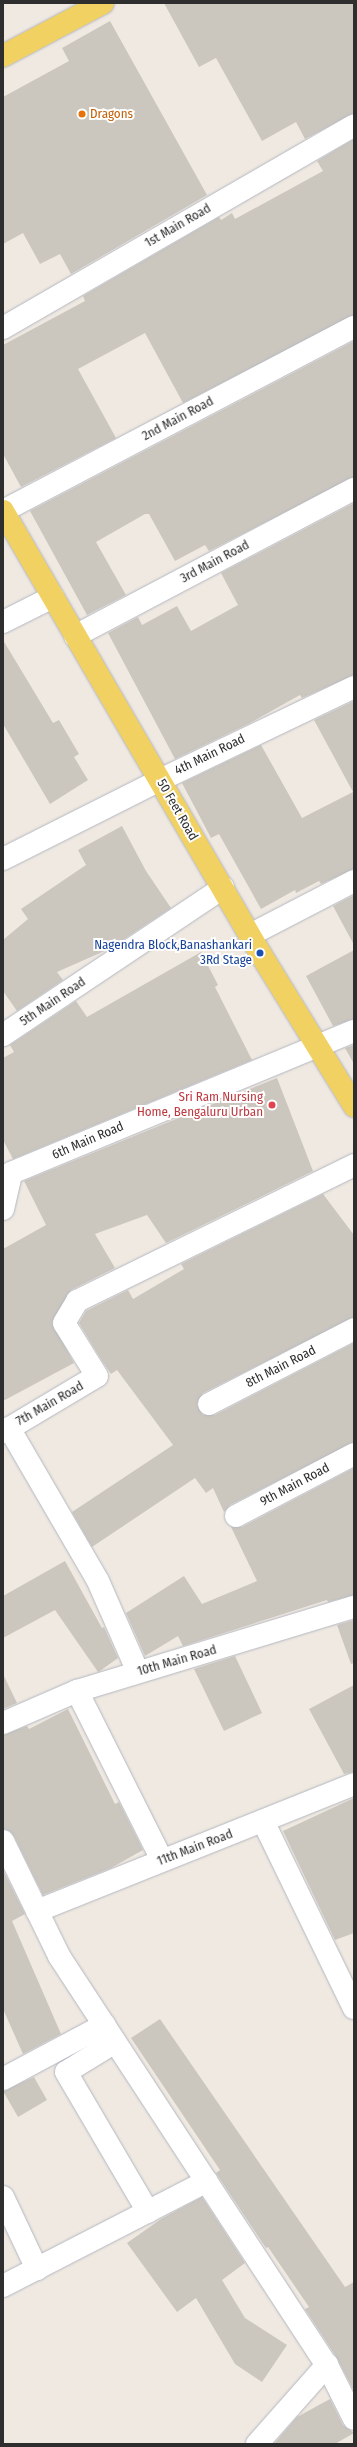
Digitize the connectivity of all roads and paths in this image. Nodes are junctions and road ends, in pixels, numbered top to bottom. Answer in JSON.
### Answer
{"nodes":[{"id":1,"x":103,"y":3,"type":"edge"},
{"id":2,"x":3,"y":56,"type":"edge"},
{"id":3,"x":354,"y":125,"type":"edge"},
{"id":4,"x":354,"y":327,"type":"edge"},
{"id":5,"x":3,"y":328,"type":"edge"},
{"id":6,"x":354,"y":489,"type":"edge"},
{"id":7,"x":3,"y":511,"type":"edge"},
{"id":8,"x":52,"y":596,"type":"junction"},
{"id":9,"x":3,"y":622,"type":"edge"},
{"id":10,"x":75,"y":636,"type":"junction"},
{"id":11,"x":354,"y":686,"type":"edge"},
{"id":12,"x":160,"y":780,"type":"junction"},
{"id":13,"x":3,"y":859,"type":"edge"},
{"id":14,"x":354,"y":881,"type":"edge"},
{"id":15,"x":223,"y":888,"type":"junction"},
{"id":16,"x":250,"y":935,"type":"junction"},
{"id":17,"x":354,"y":1031,"type":"edge"},
{"id":18,"x":3,"y":1035,"type":"edge"},
{"id":19,"x":318,"y":1046,"type":"junction"},
{"id":20,"x":354,"y":1106,"type":"edge"},
{"id":21,"x":354,"y":1165,"type":"edge"},
{"id":22,"x":3,"y":1209,"type":"edge"},
{"id":23,"x":354,"y":1329,"type":"edge"},
{"id":24,"x":209,"y":1404,"type":"dead end"},
{"id":25,"x":6,"y":1430,"type":"edge"},
{"id":26,"x":354,"y":1454,"type":"edge"},
{"id":27,"x":236,"y":1516,"type":"dead end"},
{"id":28,"x":354,"y":1607,"type":"edge"},
{"id":29,"x":138,"y":1672,"type":"junction"},
{"id":30,"x":77,"y":1691,"type":"junction"},
{"id":31,"x":3,"y":1723,"type":"edge"},
{"id":32,"x":354,"y":1784,"type":"edge"},
{"id":33,"x":263,"y":1821,"type":"junction"},
{"id":34,"x":3,"y":1841,"type":"edge"},
{"id":35,"x":162,"y":1860,"type":"junction"},
{"id":36,"x":37,"y":1911,"type":"junction"},
{"id":37,"x":354,"y":2008,"type":"edge"},
{"id":38,"x":110,"y":2034,"type":"junction"},
{"id":39,"x":3,"y":2079,"type":"edge"},
{"id":40,"x":207,"y":2181,"type":"junction"},
{"id":41,"x":3,"y":2197,"type":"edge"},
{"id":42,"x":148,"y":2212,"type":"junction"},
{"id":43,"x":37,"y":2269,"type":"junction"},
{"id":44,"x":3,"y":2286,"type":"edge"},
{"id":45,"x":327,"y":2365,"type":"junction"},
{"id":46,"x":354,"y":2419,"type":"edge"},
{"id":47,"x":257,"y":2444,"type":"edge"}],
"edges":[{"from":1,"to":2,"type":"main road"},
{"from":3,"to":5,"type":"street","name":"1st Main Road"},
{"from":4,"to":7,"type":"street","name":"2nd Main Road"},
{"from":6,"to":10,"type":"street","name":"3rd Main Road"},
{"from":7,"to":8,"type":"main road","name":"50 Feet Road"},
{"from":8,"to":9,"type":"street"},
{"from":8,"to":10,"type":"main road","name":"50 Feet Road"},
{"from":10,"to":12,"type":"main road","name":"50 Feet Road"},
{"from":11,"to":12,"type":"street","name":"4th Main Road"},
{"from":12,"to":13,"type":"street","name":"4th Main Road"},
{"from":12,"to":15,"type":"main road","name":"50 Feet Road"},
{"from":14,"to":16,"type":"street"},
{"from":15,"to":16,"type":"main road","name":"50 Feet Road"},
{"from":15,"to":18,"type":"street","name":"5th Main Road"},
{"from":16,"to":19,"type":"main road","name":"50 Feet Road"},
{"from":17,"to":19,"type":"street","name":"6th Main Road"},
{"from":19,"to":20,"type":"main road","name":"50 Feet Road"},
{"from":19,"to":22,"type":"street","name":"6th Main Road"},
{"from":21,"to":25,"type":"street","name":"7th Main Road"},
{"from":23,"to":24,"type":"street","name":"8th Main Road"},
{"from":25,"to":29,"type":"street"},
{"from":26,"to":27,"type":"street","name":"9th Main Road"},
{"from":28,"to":29,"type":"street","name":"10th Main Road"},
{"from":29,"to":30,"type":"street","name":"10th Main Road"},
{"from":30,"to":31,"type":"street","name":"10th Main Road"},
{"from":30,"to":35,"type":"street"},
{"from":32,"to":33,"type":"street","name":"11th Main Road"},
{"from":33,"to":35,"type":"street","name":"11th Main Road"},
{"from":33,"to":37,"type":"street"},
{"from":34,"to":36,"type":"street"},
{"from":35,"to":36,"type":"street","name":"11th Main Road"},
{"from":36,"to":38,"type":"street"},
{"from":38,"to":39,"type":"street"},
{"from":38,"to":40,"type":"street"},
{"from":38,"to":42,"type":"street"},
{"from":40,"to":42,"type":"street"},
{"from":40,"to":45,"type":"street"},
{"from":41,"to":43,"type":"street"},
{"from":42,"to":43,"type":"street"},
{"from":43,"to":44,"type":"street"},
{"from":45,"to":46,"type":"street"},
{"from":45,"to":47,"type":"street"}]}
